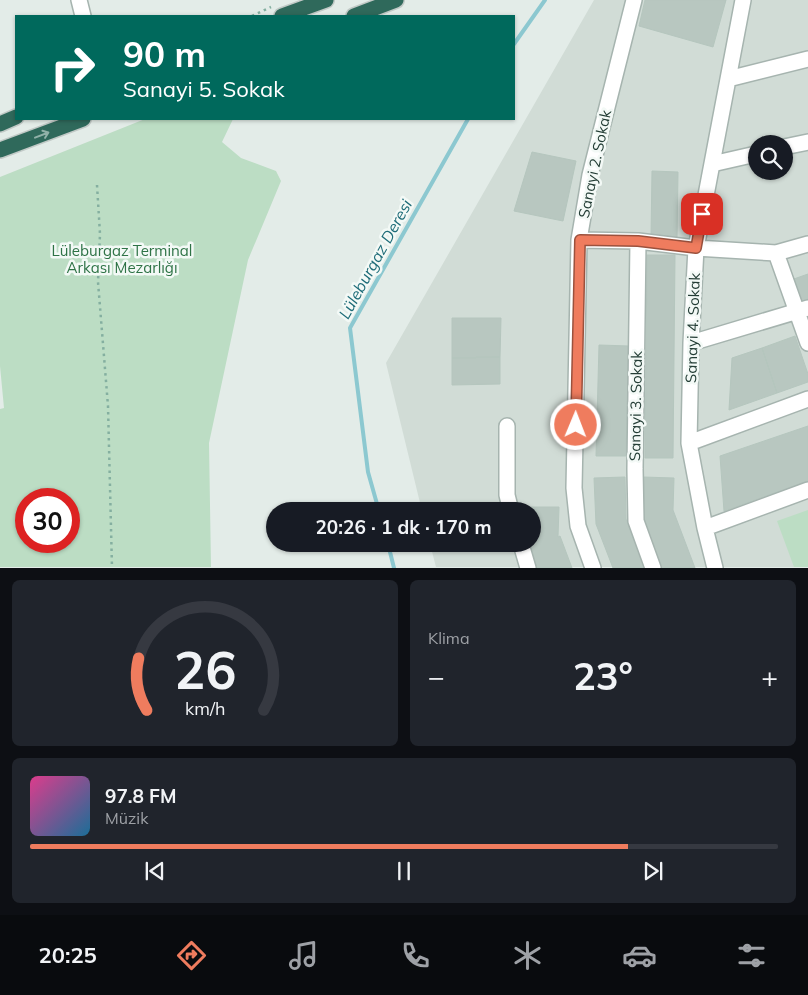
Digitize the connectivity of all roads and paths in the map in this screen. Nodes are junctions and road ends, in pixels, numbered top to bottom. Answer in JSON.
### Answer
{"nodes":[{"id":1,"x":79,"y":0,"type":"edge"},
{"id":2,"x":326,"y":0,"type":"edge"},
{"id":3,"x":396,"y":0,"type":"edge"},
{"id":4,"x":634,"y":0,"type":"edge"},
{"id":5,"x":744,"y":0,"type":"edge"},
{"id":6,"x":83,"y":15,"type":"edge"},
{"id":7,"x":285,"y":15,"type":"edge"},
{"id":8,"x":357,"y":15,"type":"edge"},
{"id":9,"x":808,"y":59,"type":"edge"},
{"id":10,"x":728,"y":79,"type":"junction"},
{"id":11,"x":15,"y":117,"type":"edge"},
{"id":12,"x":80,"y":120,"type":"edge"},
{"id":13,"x":0,"y":124,"type":"edge"},
{"id":14,"x":808,"y":142,"type":"edge"},
{"id":15,"x":793,"y":145,"type":"edge"},
{"id":16,"x":0,"y":150,"type":"edge"},
{"id":17,"x":748,"y":156,"type":"edge"},
{"id":18,"x":712,"y":164,"type":"junction"},
{"id":19,"x":97,"y":184,"type":"dead end"},
{"id":20,"x":580,"y":240,"type":"junction"},
{"id":21,"x":638,"y":241,"type":"junction"},
{"id":22,"x":808,"y":244,"type":"edge"},
{"id":23,"x":696,"y":248,"type":"junction"},
{"id":24,"x":776,"y":253,"type":"junction"},
{"id":25,"x":802,"y":310,"type":"edge"},
{"id":26,"x":691,"y":343,"type":"junction"},
{"id":27,"x":808,"y":344,"type":"edge"},
{"id":28,"x":808,"y":398,"type":"edge"},
{"id":29,"x":507,"y":426,"type":"dead end"},
{"id":30,"x":689,"y":443,"type":"junction"},
{"id":31,"x":808,"y":490,"type":"edge"},
{"id":32,"x":509,"y":502,"type":"edge"},
{"id":33,"x":705,"y":528,"type":"junction"},
{"id":34,"x":523,"y":552,"type":"edge"},
{"id":35,"x":112,"y":568,"type":"edge"},
{"id":36,"x":528,"y":568,"type":"edge"},
{"id":37,"x":593,"y":568,"type":"edge"},
{"id":38,"x":653,"y":568,"type":"edge"},
{"id":39,"x":715,"y":568,"type":"edge"}],
"edges":[{"from":1,"to":6,"type":"street"},
{"from":2,"to":7,"type":"highway"},
{"from":3,"to":8,"type":"highway"},
{"from":4,"to":20,"type":"street","name":"Sanayi 2. Sokak"},
{"from":5,"to":10,"type":"street","name":"Sanayi 4. Sokak"},
{"from":9,"to":10,"type":"street"},
{"from":10,"to":18,"type":"street","name":"Sanayi 4. Sokak"},
{"from":11,"to":13,"type":"highway"},
{"from":16,"to":12,"type":"highway","one_way":true},
{"from":14,"to":15,"type":"street"},
{"from":17,"to":18,"type":"street"},
{"from":18,"to":23,"type":"street","name":"Sanayi 4. Sokak"},
{"from":19,"to":35,"type":"path"},
{"from":20,"to":21,"type":"street"},
{"from":20,"to":37,"type":"street","name":"Sanayi 2. Sokak"},
{"from":21,"to":23,"type":"street"},
{"from":21,"to":38,"type":"street","name":"Sanayi 3. Sokak"},
{"from":22,"to":24,"type":"street"},
{"from":23,"to":24,"type":"street"},
{"from":23,"to":26,"type":"street","name":"Sanayi 4. Sokak"},
{"from":24,"to":25,"type":"street"},
{"from":25,"to":26,"type":"street"},
{"from":25,"to":27,"type":"street"},
{"from":26,"to":30,"type":"street","name":"Sanayi 4. Sokak"},
{"from":28,"to":30,"type":"street"},
{"from":29,"to":32,"type":"street"},
{"from":30,"to":33,"type":"street","name":"Sanayi 4. Sokak"},
{"from":31,"to":33,"type":"street"},
{"from":33,"to":39,"type":"street","name":"Sanayi 4. Sokak"},
{"from":34,"to":36,"type":"street"}]}
